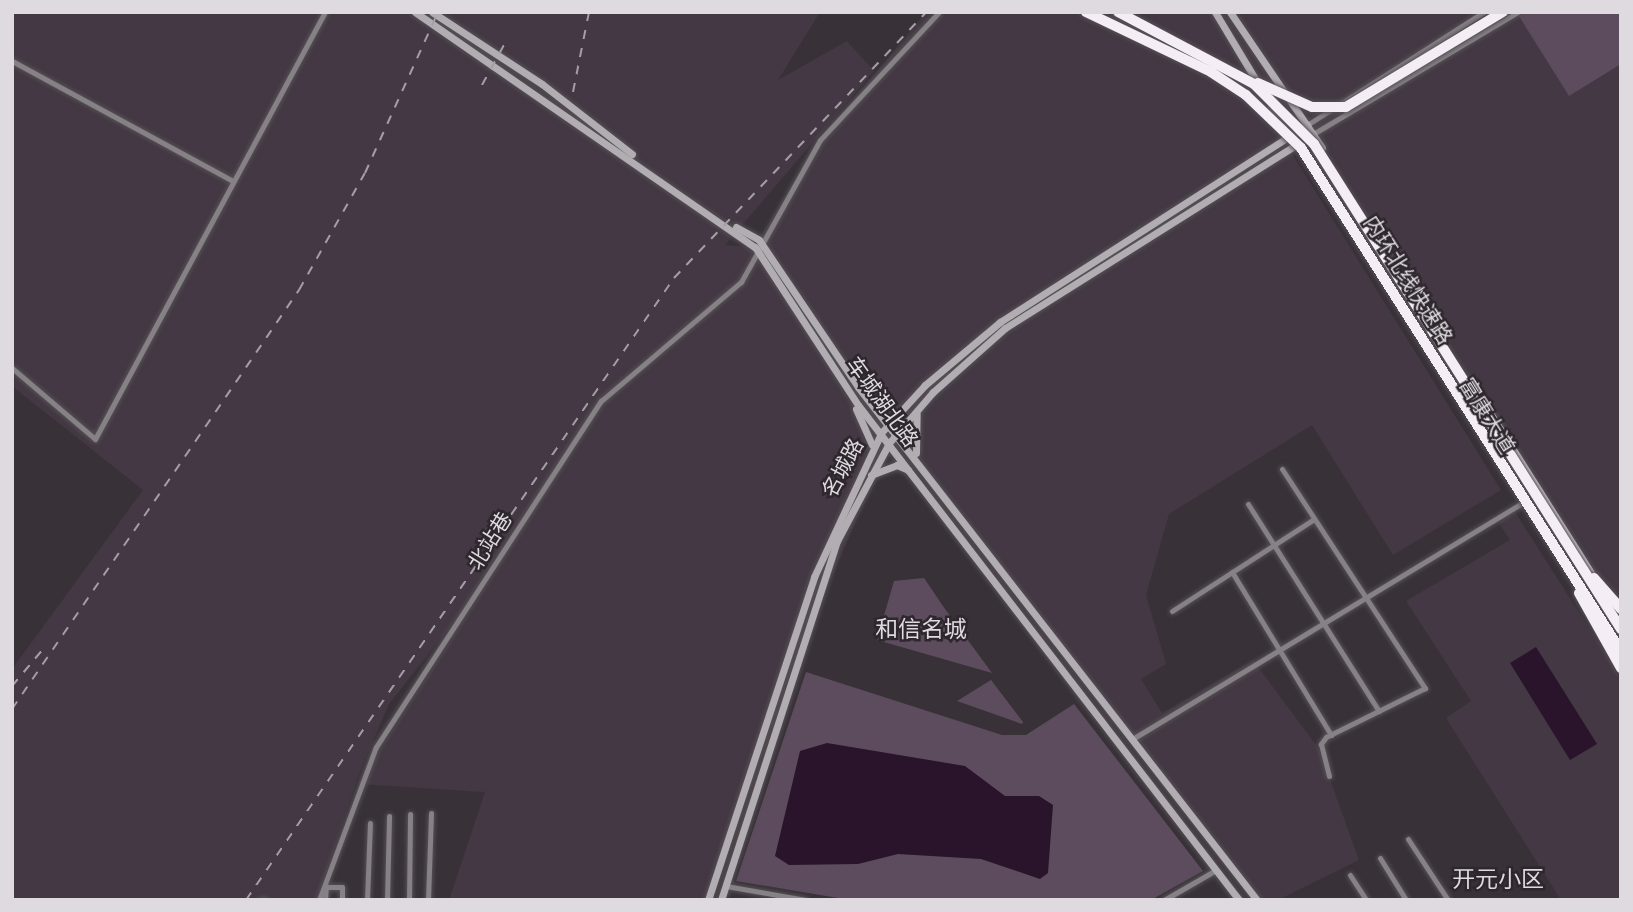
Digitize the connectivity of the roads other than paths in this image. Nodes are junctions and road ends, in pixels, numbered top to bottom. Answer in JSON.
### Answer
{"nodes":[{"id":1,"x":325,"y":12,"type":"edge"},
{"id":2,"x":415,"y":12,"type":"edge"},
{"id":3,"x":432,"y":12,"type":"edge"},
{"id":4,"x":939,"y":12,"type":"edge"},
{"id":5,"x":1086,"y":12,"type":"edge"},
{"id":6,"x":1118,"y":12,"type":"edge"},
{"id":7,"x":1215,"y":12,"type":"edge"},
{"id":8,"x":1230,"y":12,"type":"edge"},
{"id":9,"x":1483,"y":12,"type":"edge"},
{"id":10,"x":1503,"y":12,"type":"edge"},
{"id":11,"x":1518,"y":12,"type":"edge"},
{"id":12,"x":12,"y":61,"type":"edge"},
{"id":13,"x":1234,"y":71,"type":"junction"},
{"id":14,"x":1307,"y":125,"type":"junction"},
{"id":15,"x":1313,"y":134,"type":"junction"},
{"id":16,"x":1289,"y":135,"type":"junction"},
{"id":17,"x":1296,"y":145,"type":"junction"},
{"id":18,"x":1342,"y":180,"type":"junction"},
{"id":19,"x":233,"y":181,"type":"junction"},
{"id":20,"x":1324,"y":191,"type":"junction"},
{"id":21,"x":757,"y":244,"type":"junction"},
{"id":22,"x":810,"y":327,"type":"junction"},
{"id":23,"x":12,"y":368,"type":"edge"},
{"id":24,"x":906,"y":404,"type":"junction"},
{"id":25,"x":875,"y":407,"type":"junction"},
{"id":26,"x":918,"y":410,"type":"junction"},
{"id":27,"x":889,"y":423,"type":"junction"},
{"id":28,"x":881,"y":433,"type":"junction"},
{"id":29,"x":897,"y":434,"type":"junction"},
{"id":30,"x":890,"y":443,"type":"junction"},
{"id":31,"x":872,"y":449,"type":"junction"},
{"id":32,"x":920,"y":463,"type":"junction"},
{"id":33,"x":1282,"y":469,"type":"dead end"},
{"id":34,"x":912,"y":472,"type":"junction"},
{"id":35,"x":870,"y":475,"type":"junction"},
{"id":36,"x":1522,"y":503,"type":"junction"},
{"id":37,"x":1248,"y":504,"type":"dead end"},
{"id":38,"x":1314,"y":519,"type":"junction"},
{"id":39,"x":1556,"y":526,"type":"junction"},
{"id":40,"x":1545,"y":531,"type":"junction"},
{"id":41,"x":1275,"y":544,"type":"junction"},
{"id":42,"x":1233,"y":572,"type":"junction"},
{"id":43,"x":1365,"y":598,"type":"junction"},
{"id":44,"x":1172,"y":611,"type":"dead end"},
{"id":45,"x":1620,"y":615,"type":"edge"},
{"id":46,"x":1323,"y":624,"type":"junction"},
{"id":47,"x":1601,"y":628,"type":"junction"},
{"id":48,"x":1621,"y":629,"type":"edge"},
{"id":49,"x":1279,"y":650,"type":"junction"},
{"id":50,"x":1621,"y":651,"type":"edge"},
{"id":51,"x":1621,"y":659,"type":"edge"},
{"id":52,"x":1621,"y":668,"type":"edge"},
{"id":53,"x":1379,"y":711,"type":"junction"},
{"id":54,"x":1331,"y":735,"type":"junction"},
{"id":55,"x":1134,"y":738,"type":"junction"},
{"id":56,"x":1329,"y":776,"type":"dead end"},
{"id":57,"x":430,"y":813,"type":"dead end"},
{"id":58,"x":410,"y":814,"type":"dead end"},
{"id":59,"x":389,"y":816,"type":"dead end"},
{"id":60,"x":370,"y":823,"type":"dead end"},
{"id":61,"x":1408,"y":839,"type":"dead end"},
{"id":62,"x":1380,"y":858,"type":"dead end"},
{"id":63,"x":1216,"y":870,"type":"junction"},
{"id":64,"x":1350,"y":875,"type":"dead end"},
{"id":65,"x":325,"y":885,"type":"junction"},
{"id":66,"x":726,"y":886,"type":"junction"},
{"id":67,"x":318,"y":900,"type":"edge"},
{"id":68,"x":326,"y":900,"type":"edge"},
{"id":69,"x":342,"y":900,"type":"edge"},
{"id":70,"x":367,"y":900,"type":"edge"},
{"id":71,"x":387,"y":900,"type":"edge"},
{"id":72,"x":409,"y":900,"type":"edge"},
{"id":73,"x":428,"y":900,"type":"edge"},
{"id":74,"x":708,"y":900,"type":"edge"},
{"id":75,"x":721,"y":900,"type":"edge"},
{"id":76,"x":806,"y":900,"type":"edge"},
{"id":77,"x":1164,"y":900,"type":"edge"},
{"id":78,"x":1239,"y":900,"type":"edge"},
{"id":79,"x":1256,"y":900,"type":"edge"},
{"id":80,"x":1366,"y":900,"type":"edge"},
{"id":81,"x":1406,"y":900,"type":"edge"},
{"id":82,"x":1448,"y":900,"type":"edge"}],
"edges":[{"from":1,"to":19,"type":"street"},
{"from":2,"to":21,"type":"main road","name":"车城湖北路"},
{"from":3,"to":21,"type":"main road","name":"车城湖北路"},
{"from":4,"to":21,"type":"street","name":"北站巷"},
{"from":5,"to":40,"type":"highway","name":"内环北线快速路","bridge":true},
{"from":6,"to":13,"type":"highway","name":"内环北线快速路","bridge":true},
{"from":7,"to":16,"type":"main road","name":"富康大道"},
{"from":8,"to":14,"type":"main road","name":"富康大道"},
{"from":9,"to":14,"type":"street"},
{"from":10,"to":13,"type":"highway","bridge":true},
{"from":11,"to":15,"type":"street"},
{"from":12,"to":19,"type":"street"},
{"from":13,"to":39,"type":"highway","name":"内环北线快速路","bridge":true},
{"from":14,"to":15,"type":"main road","name":"富康大道"},
{"from":14,"to":16,"type":"main road","name":"名城路"},
{"from":15,"to":17,"type":"main road","name":"名城路"},
{"from":15,"to":18,"type":"main road","name":"富康大道"},
{"from":16,"to":17,"type":"main road","name":"富康大道"},
{"from":16,"to":24,"type":"main road","name":"名城路"},
{"from":17,"to":20,"type":"main road","name":"富康大道"},
{"from":17,"to":26,"type":"main road","name":"名城路"},
{"from":18,"to":20,"type":"main road"},
{"from":18,"to":45,"type":"main road","name":"富康大道"},
{"from":19,"to":23,"type":"street"},
{"from":20,"to":36,"type":"main road","name":"富康大道"},
{"from":21,"to":22,"type":"main road","name":"车城湖北路"},
{"from":21,"to":25,"type":"main road","name":"车城湖北路"},
{"from":21,"to":65,"type":"street","name":"北站巷"},
{"from":22,"to":28,"type":"main road","name":"车城湖北路"},
{"from":22,"to":31,"type":"main road"},
{"from":24,"to":25,"type":"main road"},
{"from":24,"to":27,"type":"main road","name":"名城路"},
{"from":25,"to":27,"type":"main road","name":"车城湖北路"},
{"from":26,"to":29,"type":"main road","name":"名城路"},
{"from":26,"to":32,"type":"main road"},
{"from":27,"to":28,"type":"main road","name":"名城路"},
{"from":27,"to":29,"type":"main road","name":"车城湖北路"},
{"from":28,"to":30,"type":"main road","name":"车城湖北路"},
{"from":28,"to":31,"type":"main road","name":"名城路"},
{"from":29,"to":30,"type":"main road","name":"名城路"},
{"from":29,"to":32,"type":"main road","name":"车城湖北路"},
{"from":30,"to":34,"type":"main road","name":"车城湖北路"},
{"from":30,"to":35,"type":"main road","name":"名城路"},
{"from":31,"to":74,"type":"main road","name":"名城路"},
{"from":32,"to":55,"type":"main road","name":"车城湖北路"},
{"from":33,"to":38,"type":"street"},
{"from":34,"to":35,"type":"main road"},
{"from":34,"to":63,"type":"main road","name":"车城湖北路"},
{"from":35,"to":66,"type":"main road","name":"名城路"},
{"from":36,"to":43,"type":"street"},
{"from":36,"to":47,"type":"main road","name":"富康大道"},
{"from":37,"to":41,"type":"street"},
{"from":38,"to":41,"type":"street"},
{"from":38,"to":43,"type":"street"},
{"from":39,"to":45,"type":"highway","bridge":true},
{"from":39,"to":48,"type":"highway","name":"内环北线快速路","bridge":true},
{"from":40,"to":50,"type":"highway","name":"内环北线快速路","bridge":true},
{"from":40,"to":52,"type":"highway","bridge":true},
{"from":41,"to":42,"type":"street"},
{"from":41,"to":46,"type":"street"},
{"from":42,"to":44,"type":"street"},
{"from":42,"to":49,"type":"street"},
{"from":43,"to":46,"type":"street"},
{"from":43,"to":53,"type":"street"},
{"from":45,"to":47,"type":"main road"},
{"from":46,"to":49,"type":"street"},
{"from":46,"to":53,"type":"street"},
{"from":47,"to":51,"type":"main road","name":"富康大道"},
{"from":49,"to":54,"type":"street"},
{"from":49,"to":55,"type":"street"},
{"from":53,"to":54,"type":"street"},
{"from":54,"to":56,"type":"street"},
{"from":55,"to":79,"type":"main road","name":"车城湖北路"},
{"from":57,"to":73,"type":"street"},
{"from":58,"to":72,"type":"street"},
{"from":59,"to":71,"type":"street"},
{"from":60,"to":70,"type":"street"},
{"from":61,"to":82,"type":"street"},
{"from":62,"to":81,"type":"street"},
{"from":63,"to":77,"type":"street"},
{"from":63,"to":78,"type":"main road","name":"车城湖北路"},
{"from":64,"to":80,"type":"street"},
{"from":65,"to":67,"type":"street","name":"北站巷"},
{"from":65,"to":68,"type":"street"},
{"from":65,"to":69,"type":"street"},
{"from":66,"to":75,"type":"main road","name":"名城路"},
{"from":66,"to":76,"type":"street"}]}
